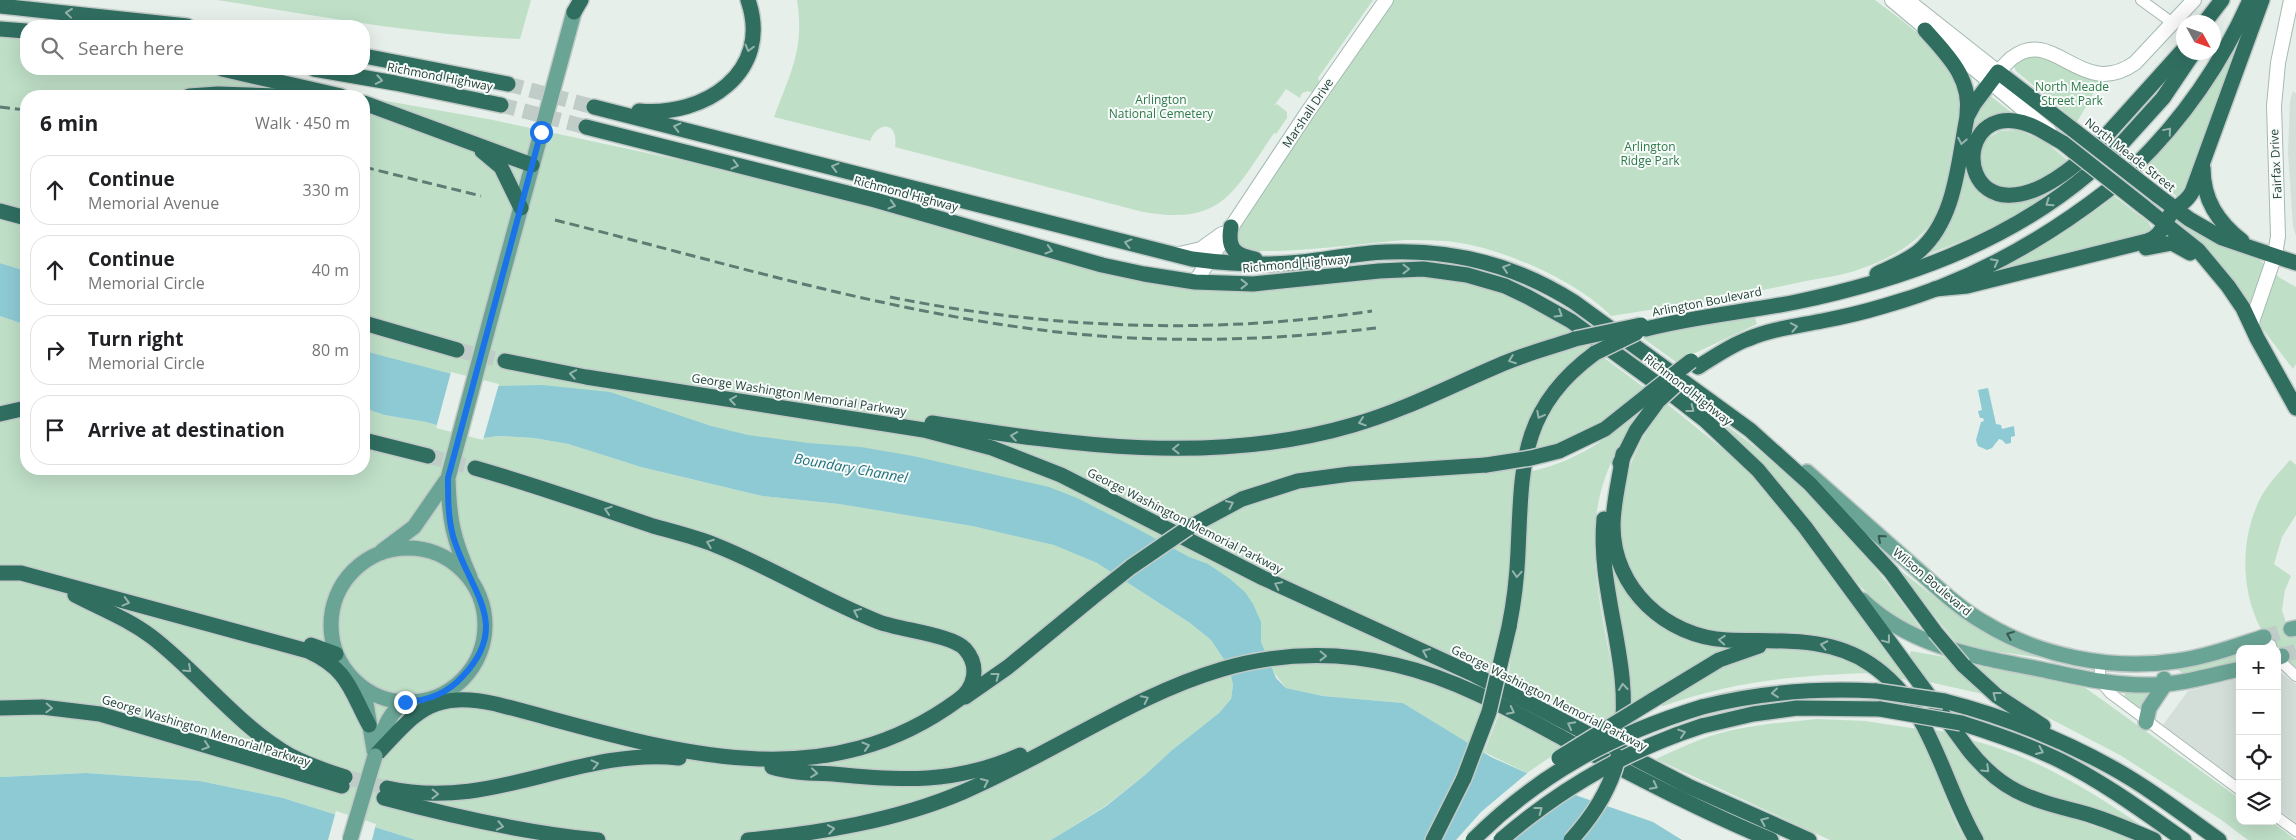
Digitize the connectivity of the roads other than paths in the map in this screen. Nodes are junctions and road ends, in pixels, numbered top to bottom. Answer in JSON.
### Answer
{"nodes":[{"id":1,"x":748,"y":0,"type":"edge"},
{"id":2,"x":1386,"y":0,"type":"edge"},
{"id":3,"x":1892,"y":0,"type":"edge"},
{"id":4,"x":1907,"y":0,"type":"edge"},
{"id":5,"x":2141,"y":0,"type":"edge"},
{"id":6,"x":2194,"y":0,"type":"edge"},
{"id":7,"x":2222,"y":0,"type":"edge"},
{"id":8,"x":2250,"y":0,"type":"edge"},
{"id":9,"x":2262,"y":0,"type":"edge"},
{"id":10,"x":2291,"y":0,"type":"edge"},
{"id":11,"x":577,"y":4,"type":"edge"},
{"id":12,"x":0,"y":6,"type":"edge"},
{"id":13,"x":2210,"y":15,"type":"edge"},
{"id":14,"x":2214,"y":15,"type":"edge"},
{"id":15,"x":131,"y":20,"type":"edge"},
{"id":16,"x":2174,"y":24,"type":"junction"},
{"id":17,"x":0,"y":29,"type":"edge"},
{"id":18,"x":1926,"y":30,"type":"junction"},
{"id":19,"x":20,"y":31,"type":"edge"},
{"id":20,"x":370,"y":57,"type":"edge"},
{"id":21,"x":2176,"y":58,"type":"edge"},
{"id":22,"x":2189,"y":60,"type":"edge"},
{"id":23,"x":249,"y":75,"type":"edge"},
{"id":24,"x":349,"y":75,"type":"edge"},
{"id":25,"x":1994,"y":77,"type":"junction"},
{"id":26,"x":508,"y":84,"type":"tunnel mouth"},
{"id":27,"x":315,"y":90,"type":"edge"},
{"id":28,"x":501,"y":104,"type":"tunnel mouth"},
{"id":29,"x":370,"y":105,"type":"edge"},
{"id":30,"x":370,"y":112,"type":"edge"},
{"id":31,"x":1967,"y":117,"type":"junction"},
{"id":32,"x":430,"y":127,"type":"junction"},
{"id":33,"x":586,"y":127,"type":"tunnel mouth"},
{"id":34,"x":2102,"y":140,"type":"dead end"},
{"id":35,"x":465,"y":141,"type":"junction"},
{"id":36,"x":2063,"y":143,"type":"junction"},
{"id":37,"x":2115,"y":151,"type":"dead end"},
{"id":38,"x":2204,"y":159,"type":"junction"},
{"id":39,"x":2076,"y":164,"type":"dead end"},
{"id":40,"x":532,"y":165,"type":"junction"},
{"id":41,"x":2134,"y":166,"type":"dead end"},
{"id":42,"x":2088,"y":174,"type":"dead end"},
{"id":43,"x":2108,"y":190,"type":"dead end"},
{"id":44,"x":521,"y":208,"type":"junction"},
{"id":45,"x":2175,"y":209,"type":"junction"},
{"id":46,"x":0,"y":211,"type":"edge"},
{"id":47,"x":20,"y":216,"type":"edge"},
{"id":48,"x":2164,"y":223,"type":"junction"},
{"id":49,"x":1231,"y":228,"type":"junction"},
{"id":50,"x":2248,"y":246,"type":"junction"},
{"id":51,"x":2092,"y":254,"type":"junction"},
{"id":52,"x":1175,"y":255,"type":"junction"},
{"id":53,"x":2275,"y":255,"type":"junction"},
{"id":54,"x":1209,"y":261,"type":"junction"},
{"id":55,"x":2296,"y":263,"type":"edge"},
{"id":56,"x":1279,"y":264,"type":"junction"},
{"id":57,"x":2222,"y":278,"type":"junction"},
{"id":58,"x":1195,"y":282,"type":"junction"},
{"id":59,"x":1935,"y":289,"type":"junction"},
{"id":60,"x":1836,"y":293,"type":"junction"},
{"id":61,"x":370,"y":324,"type":"edge"},
{"id":62,"x":2250,"y":325,"type":"junction"},
{"id":63,"x":1644,"y":327,"type":"junction"},
{"id":64,"x":457,"y":350,"type":"tunnel mouth"},
{"id":65,"x":505,"y":361,"type":"tunnel mouth"},
{"id":66,"x":1654,"y":398,"type":"junction"},
{"id":67,"x":20,"y":408,"type":"edge"},
{"id":68,"x":2296,"y":408,"type":"edge"},
{"id":69,"x":20,"y":409,"type":"edge"},
{"id":70,"x":0,"y":410,"type":"edge"},
{"id":71,"x":0,"y":414,"type":"edge"},
{"id":72,"x":866,"y":420,"type":"junction"},
{"id":73,"x":1750,"y":430,"type":"junction"},
{"id":74,"x":370,"y":442,"type":"edge"},
{"id":75,"x":1623,"y":454,"type":"junction"},
{"id":76,"x":428,"y":456,"type":"tunnel mouth"},
{"id":77,"x":475,"y":468,"type":"tunnel mouth"},
{"id":78,"x":447,"y":485,"type":"junction"},
{"id":79,"x":379,"y":553,"type":"junction"},
{"id":80,"x":0,"y":568,"type":"edge"},
{"id":81,"x":0,"y":572,"type":"edge"},
{"id":82,"x":21,"y":573,"type":"junction"},
{"id":83,"x":45,"y":580,"type":"junction"},
{"id":84,"x":474,"y":585,"type":"junction"},
{"id":85,"x":1849,"y":586,"type":"junction"},
{"id":86,"x":1788,"y":641,"type":"junction"},
{"id":87,"x":280,"y":643,"type":"junction"},
{"id":88,"x":2236,"y":653,"type":"edge"},
{"id":89,"x":336,"y":654,"type":"junction"},
{"id":90,"x":2281,"y":658,"type":"edge"},
{"id":91,"x":2100,"y":661,"type":"junction"},
{"id":92,"x":2162,"y":662,"type":"junction"},
{"id":93,"x":2236,"y":670,"type":"edge"},
{"id":94,"x":352,"y":676,"type":"junction"},
{"id":95,"x":2296,"y":676,"type":"edge"},
{"id":96,"x":2100,"y":681,"type":"junction"},
{"id":97,"x":2164,"y":684,"type":"junction"},
{"id":98,"x":439,"y":695,"type":"junction"},
{"id":99,"x":405,"y":702,"type":"junction"},
{"id":100,"x":955,"y":702,"type":"junction"},
{"id":101,"x":496,"y":704,"type":"junction"},
{"id":102,"x":0,"y":708,"type":"edge"},
{"id":103,"x":1112,"y":715,"type":"junction"},
{"id":104,"x":2146,"y":722,"type":"junction"},
{"id":105,"x":370,"y":725,"type":"junction"},
{"id":106,"x":375,"y":756,"type":"junction"},
{"id":107,"x":722,"y":757,"type":"junction"},
{"id":108,"x":749,"y":760,"type":"junction"},
{"id":109,"x":2111,"y":767,"type":"junction"},
{"id":110,"x":2236,"y":787,"type":"edge"},
{"id":111,"x":2281,"y":820,"type":"edge"},
{"id":112,"x":2296,"y":831,"type":"edge"},
{"id":113,"x":350,"y":840,"type":"edge"},
{"id":114,"x":598,"y":840,"type":"edge"},
{"id":115,"x":748,"y":840,"type":"edge"},
{"id":116,"x":1433,"y":840,"type":"edge"},
{"id":117,"x":1465,"y":840,"type":"edge"},
{"id":118,"x":1473,"y":840,"type":"edge"},
{"id":119,"x":1501,"y":840,"type":"edge"},
{"id":120,"x":1571,"y":840,"type":"edge"},
{"id":121,"x":1771,"y":840,"type":"edge"},
{"id":122,"x":1809,"y":840,"type":"edge"},
{"id":123,"x":1976,"y":840,"type":"edge"},
{"id":124,"x":2154,"y":840,"type":"edge"},
{"id":125,"x":2184,"y":840,"type":"edge"},
{"id":126,"x":2219,"y":840,"type":"edge"}],
"edges":[{"from":1,"to":52,"type":"highway","name":"Richmond Highway"},
{"from":2,"to":49,"type":"street","name":"Marshall Drive"},
{"from":3,"to":18,"type":"street","name":"North Meade Street"},
{"from":4,"to":25,"type":"street","name":"North Meade Street"},
{"from":5,"to":16,"type":"street"},
{"from":6,"to":16,"type":"street"},
{"from":7,"to":13,"type":"highway"},
{"from":7,"to":14,"type":"highway"},
{"from":41,"to":8,"type":"highway","one_way":true},
{"from":9,"to":38,"type":"highway"},
{"from":10,"to":53,"type":"street","name":"Fairfax Drive"},
{"from":11,"to":40,"type":"main road"},
{"from":15,"to":12,"type":"highway","one_way":true},
{"from":16,"to":25,"type":"street"},
{"from":17,"to":19,"type":"highway"},
{"from":18,"to":25,"type":"street","name":"North Meade Street"},
{"from":18,"to":31,"type":"highway"},
{"from":20,"to":26,"type":"highway","name":"Richmond Highway"},
{"from":21,"to":34,"type":"highway"},
{"from":22,"to":37,"type":"highway"},
{"from":23,"to":27,"type":"highway"},
{"from":24,"to":28,"type":"highway","name":"Richmond Highway","one_way":true},
{"from":25,"to":31,"type":"highway"},
{"from":25,"to":36,"type":"street","name":"North Meade Street"},
{"from":25,"to":45,"type":"highway","name":"North Meade Street","bridge":true},
{"from":29,"to":32,"type":"highway"},
{"from":30,"to":32,"type":"highway"},
{"from":31,"to":60,"type":"highway","one_way":true},
{"from":32,"to":35,"type":"highway"},
{"from":33,"to":58,"type":"highway","name":"Richmond Highway","one_way":true},
{"from":35,"to":40,"type":"highway"},
{"from":35,"to":44,"type":"highway"},
{"from":36,"to":39,"type":"highway"},
{"from":36,"to":48,"type":"highway","name":"North Meade Street","bridge":true},
{"from":38,"to":45,"type":"highway"},
{"from":38,"to":50,"type":"highway"},
{"from":40,"to":44,"type":"main road"},
{"from":42,"to":60,"type":"highway","name":"Arlington Boulevard","one_way":true},
{"from":59,"to":43,"type":"highway","one_way":true},
{"from":44,"to":78,"type":"main road","bridge":true},
{"from":45,"to":48,"type":"highway"},
{"from":45,"to":50,"type":"highway","name":"North Meade Street"},
{"from":46,"to":47,"type":"highway"},
{"from":48,"to":51,"type":"highway"},
{"from":48,"to":57,"type":"highway","name":"North Meade Street"},
{"from":49,"to":52,"type":"street","name":"Marshall Drive"},
{"from":49,"to":54,"type":"street","name":"Marshall Drive"},
{"from":49,"to":56,"type":"highway"},
{"from":50,"to":53,"type":"highway","name":"North Meade Street"},
{"from":51,"to":57,"type":"highway"},
{"from":51,"to":59,"type":"highway"},
{"from":52,"to":54,"type":"highway","name":"Richmond Highway"},
{"from":53,"to":55,"type":"highway","name":"North Meade Street"},
{"from":53,"to":62,"type":"street","name":"Fairfax Drive"},
{"from":54,"to":56,"type":"highway","name":"Richmond Highway"},
{"from":54,"to":58,"type":"street","name":"Marshall Drive"},
{"from":73,"to":56,"type":"highway","name":"Richmond Highway","one_way":true},
{"from":57,"to":62,"type":"highway"},
{"from":58,"to":85,"type":"highway","name":"Richmond Highway","one_way":true},
{"from":66,"to":59,"type":"highway","one_way":true,"bridge":true},
{"from":60,"to":63,"type":"highway","name":"Arlington Boulevard"},
{"from":61,"to":64,"type":"highway"},
{"from":62,"to":68,"type":"highway"},
{"from":63,"to":72,"type":"highway","one_way":true,"bridge":true},
{"from":63,"to":116,"type":"highway","name":"Arlington Boulevard","one_way":true,"bridge":true},
{"from":72,"to":65,"type":"highway","name":"George Washington Memorial Parkway","one_way":true},
{"from":66,"to":75,"type":"highway"},
{"from":100,"to":66,"type":"highway","one_way":true,"bridge":true},
{"from":67,"to":70,"type":"highway"},
{"from":69,"to":71,"type":"highway"},
{"from":122,"to":72,"type":"highway","name":"George Washington Memorial Parkway","one_way":true},
{"from":91,"to":73,"type":"main road","name":"Wilson Boulevard","one_way":true},
{"from":109,"to":73,"type":"highway","name":"Richmond Highway","one_way":true,"bridge":true},
{"from":74,"to":76,"type":"highway"},
{"from":86,"to":75,"type":"highway","one_way":true},
{"from":120,"to":75,"type":"highway","one_way":true,"bridge":true},
{"from":100,"to":77,"type":"highway","one_way":true},
{"from":78,"to":79,"type":"main road"},
{"from":78,"to":84,"type":"main road"},
{"from":79,"to":84,"type":"main road"},
{"from":79,"to":89,"type":"main road"},
{"from":80,"to":82,"type":"highway"},
{"from":81,"to":82,"type":"highway"},
{"from":82,"to":83,"type":"highway"},
{"from":83,"to":87,"type":"highway","one_way":true},
{"from":83,"to":102,"type":"highway","name":"George Washington Memorial Parkway"},
{"from":84,"to":98,"type":"main road"},
{"from":85,"to":96,"type":"main road"},
{"from":85,"to":124,"type":"highway","name":"Richmond Highway","one_way":true},
{"from":86,"to":117,"type":"highway","bridge":true},
{"from":123,"to":86,"type":"highway","one_way":true},
{"from":87,"to":89,"type":"highway"},
{"from":87,"to":105,"type":"highway"},
{"from":88,"to":92,"type":"main road","name":"Wilson Boulevard"},
{"from":89,"to":94,"type":"main road"},
{"from":90,"to":95,"type":"street"},
{"from":91,"to":92,"type":"main road","name":"Wilson Boulevard"},
{"from":91,"to":96,"type":"street"},
{"from":92,"to":97,"type":"main road"},
{"from":93,"to":97,"type":"main road"},
{"from":94,"to":99,"type":"main road"},
{"from":94,"to":105,"type":"main road"},
{"from":96,"to":97,"type":"main road"},
{"from":96,"to":104,"type":"street"},
{"from":97,"to":104,"type":"main road"},
{"from":98,"to":99,"type":"main road"},
{"from":98,"to":101,"type":"highway"},
{"from":99,"to":106,"type":"main road"},
{"from":108,"to":100,"type":"highway","one_way":true},
{"from":101,"to":106,"type":"highway"},
{"from":101,"to":107,"type":"highway"},
{"from":108,"to":103,"type":"highway","one_way":true},
{"from":115,"to":103,"type":"highway","one_way":true},
{"from":103,"to":121,"type":"highway","one_way":true},
{"from":104,"to":110,"type":"street"},
{"from":105,"to":106,"type":"main road"},
{"from":106,"to":113,"type":"main road","bridge":true},
{"from":107,"to":108,"type":"highway"},
{"from":107,"to":114,"type":"highway"},
{"from":109,"to":118,"type":"highway","one_way":true,"bridge":true},
{"from":109,"to":126,"type":"highway"},
{"from":111,"to":112,"type":"street"},
{"from":119,"to":125,"type":"highway","one_way":true,"bridge":true}]}
